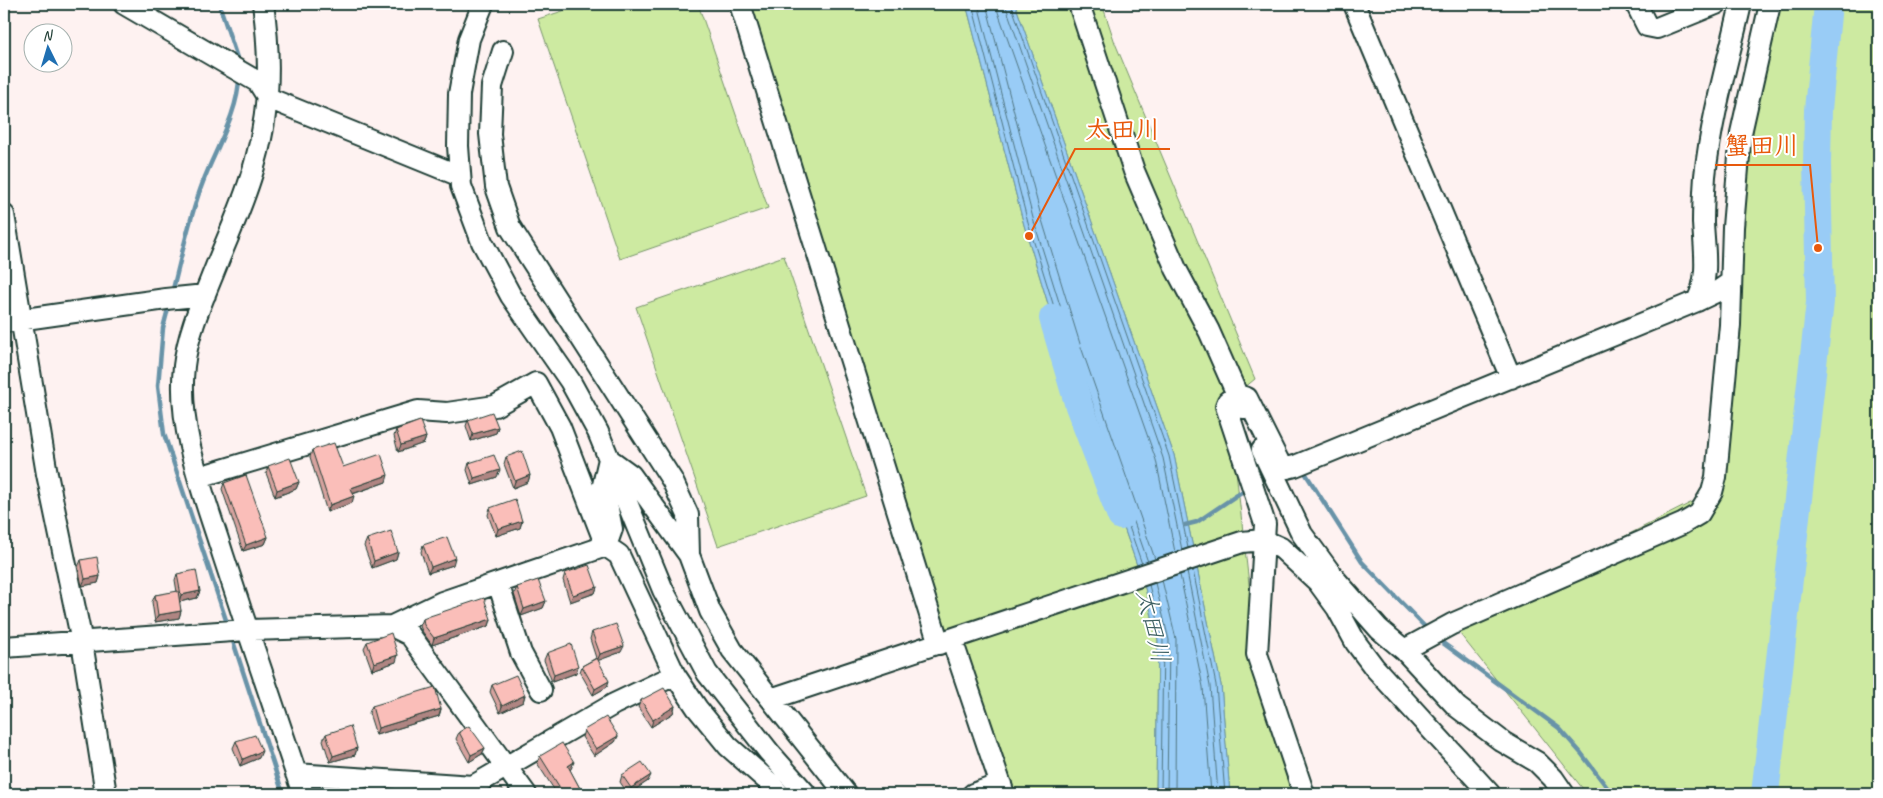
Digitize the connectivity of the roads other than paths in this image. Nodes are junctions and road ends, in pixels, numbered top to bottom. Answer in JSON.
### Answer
{"nodes":[{"id":1,"x":124,"y":4,"type":"edge"},
{"id":2,"x":263,"y":4,"type":"edge"},
{"id":3,"x":483,"y":4,"type":"edge"},
{"id":4,"x":740,"y":4,"type":"edge"},
{"id":5,"x":1079,"y":4,"type":"edge"},
{"id":6,"x":1354,"y":4,"type":"edge"},
{"id":7,"x":1636,"y":4,"type":"edge"},
{"id":8,"x":1716,"y":4,"type":"edge"},
{"id":9,"x":1741,"y":4,"type":"edge"},
{"id":10,"x":1770,"y":4,"type":"edge"},
{"id":11,"x":503,"y":51,"type":"dead end"},
{"id":12,"x":268,"y":98,"type":"junction"},
{"id":13,"x":460,"y":176,"type":"junction"},
{"id":14,"x":4,"y":215,"type":"edge"},
{"id":15,"x":1731,"y":282,"type":"junction"},
{"id":16,"x":205,"y":295,"type":"junction"},
{"id":17,"x":1697,"y":301,"type":"junction"},
{"id":18,"x":13,"y":321,"type":"edge"},
{"id":19,"x":1511,"y":378,"type":"junction"},
{"id":20,"x":1238,"y":395,"type":"junction"},
{"id":21,"x":609,"y":459,"type":"junction"},
{"id":22,"x":198,"y":477,"type":"junction"},
{"id":23,"x":1263,"y":540,"type":"junction"},
{"id":24,"x":606,"y":546,"type":"junction"},
{"id":25,"x":689,"y":554,"type":"junction"},
{"id":26,"x":498,"y":583,"type":"junction"},
{"id":27,"x":392,"y":626,"type":"junction"},
{"id":28,"x":247,"y":630,"type":"junction"},
{"id":29,"x":951,"y":640,"type":"junction"},
{"id":30,"x":82,"y":642,"type":"junction"},
{"id":31,"x":4,"y":647,"type":"edge"},
{"id":32,"x":1404,"y":650,"type":"junction"},
{"id":33,"x":675,"y":675,"type":"junction"},
{"id":34,"x":541,"y":690,"type":"dead end"},
{"id":35,"x":771,"y":699,"type":"junction"},
{"id":36,"x":506,"y":767,"type":"junction"},
{"id":37,"x":296,"y":774,"type":"junction"},
{"id":38,"x":1002,"y":789,"type":"edge"},
{"id":39,"x":106,"y":794,"type":"edge"},
{"id":40,"x":303,"y":794,"type":"edge"},
{"id":41,"x":526,"y":794,"type":"edge"},
{"id":42,"x":779,"y":794,"type":"edge"},
{"id":43,"x":806,"y":794,"type":"edge"},
{"id":44,"x":846,"y":794,"type":"edge"},
{"id":45,"x":973,"y":794,"type":"edge"},
{"id":46,"x":1304,"y":794,"type":"edge"},
{"id":47,"x":1490,"y":794,"type":"edge"},
{"id":48,"x":1564,"y":794,"type":"edge"}],
"edges":[{"from":1,"to":12,"type":"street"},
{"from":2,"to":12,"type":"street"},
{"from":3,"to":13,"type":"street"},
{"from":4,"to":29,"type":"street"},
{"from":5,"to":20,"type":"street"},
{"from":6,"to":19,"type":"street"},
{"from":7,"to":8,"type":"street"},
{"from":9,"to":17,"type":"street"},
{"from":10,"to":15,"type":"street"},
{"from":11,"to":25,"type":"street"},
{"from":12,"to":13,"type":"street"},
{"from":12,"to":16,"type":"street"},
{"from":13,"to":21,"type":"street"},
{"from":14,"to":18,"type":"street"},
{"from":15,"to":17,"type":"street"},
{"from":15,"to":32,"type":"street"},
{"from":16,"to":18,"type":"street"},
{"from":16,"to":22,"type":"street"},
{"from":17,"to":19,"type":"street"},
{"from":18,"to":30,"type":"street"},
{"from":19,"to":20,"type":"street"},
{"from":20,"to":23,"type":"street"},
{"from":20,"to":32,"type":"street"},
{"from":21,"to":24,"type":"street"},
{"from":21,"to":25,"type":"street"},
{"from":21,"to":43,"type":"street"},
{"from":22,"to":24,"type":"street"},
{"from":22,"to":28,"type":"street"},
{"from":23,"to":29,"type":"street"},
{"from":23,"to":46,"type":"street"},
{"from":23,"to":47,"type":"street"},
{"from":24,"to":26,"type":"street"},
{"from":24,"to":33,"type":"street"},
{"from":25,"to":35,"type":"street"},
{"from":26,"to":27,"type":"street"},
{"from":26,"to":34,"type":"street"},
{"from":27,"to":28,"type":"street"},
{"from":27,"to":36,"type":"street"},
{"from":28,"to":30,"type":"street"},
{"from":28,"to":37,"type":"street"},
{"from":29,"to":35,"type":"street"},
{"from":29,"to":38,"type":"street"},
{"from":30,"to":31,"type":"street"},
{"from":30,"to":39,"type":"street"},
{"from":32,"to":48,"type":"street"},
{"from":33,"to":36,"type":"street"},
{"from":33,"to":42,"type":"street"},
{"from":35,"to":44,"type":"street"},
{"from":36,"to":37,"type":"street"},
{"from":36,"to":41,"type":"street"},
{"from":37,"to":40,"type":"street"},
{"from":38,"to":45,"type":"street"}]}
